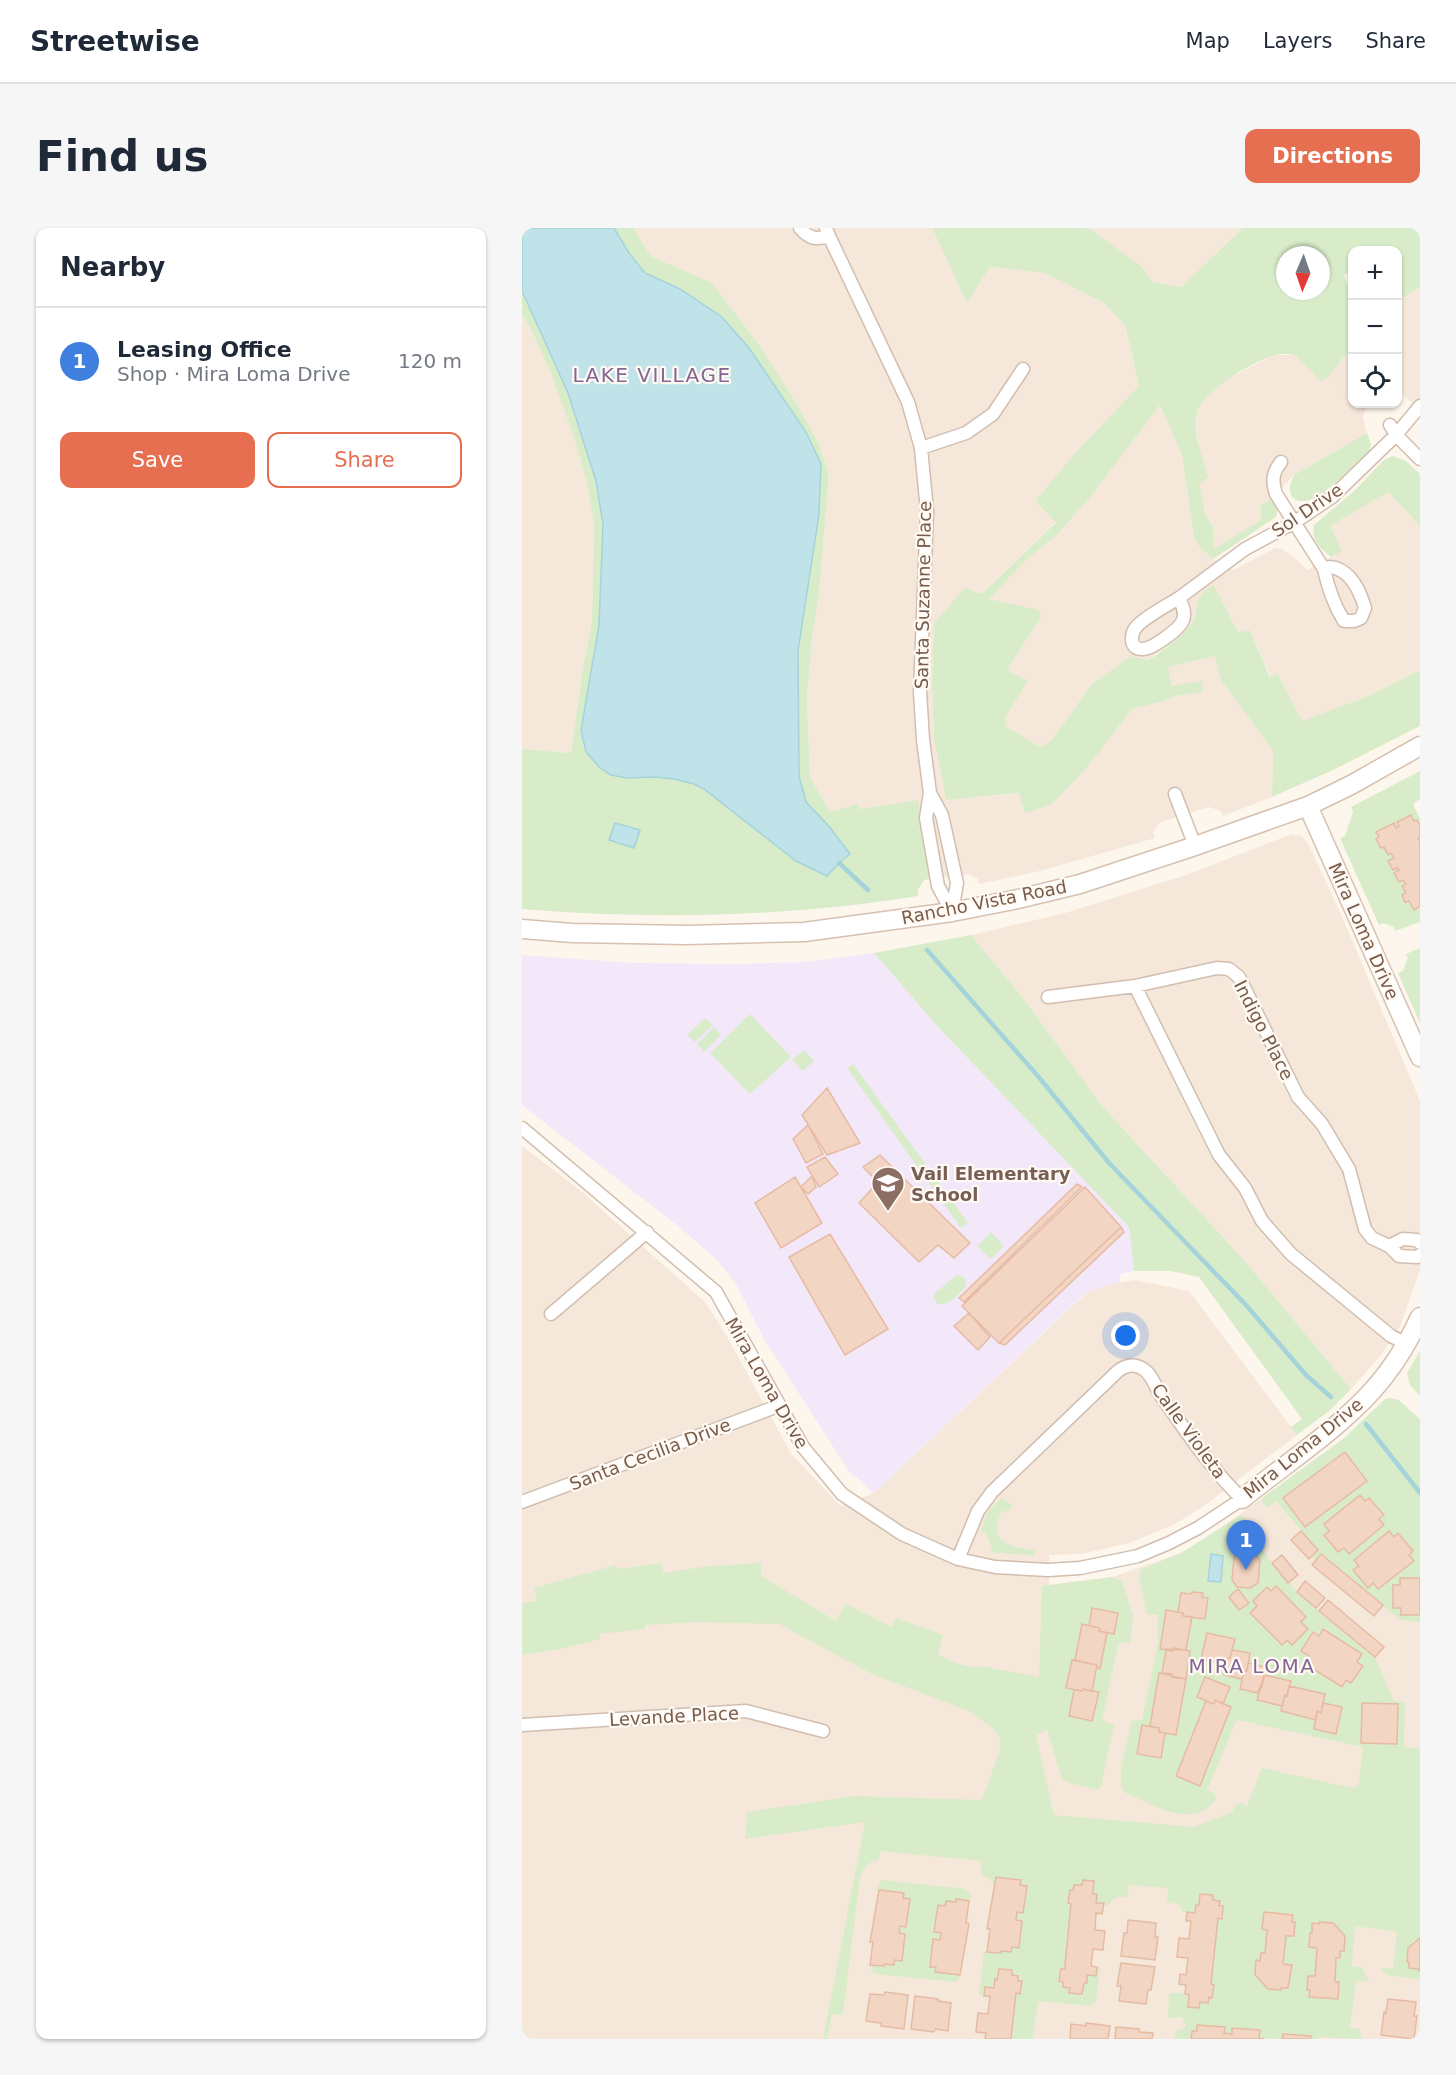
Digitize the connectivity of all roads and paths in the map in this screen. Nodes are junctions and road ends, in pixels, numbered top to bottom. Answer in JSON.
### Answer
{"nodes":[{"id":1,"x":800,"y":228,"type":"edge"},
{"id":2,"x":828,"y":232,"type":"edge"},
{"id":3,"x":1023,"y":369,"type":"dead end"},
{"id":4,"x":1420,"y":406,"type":"edge"},
{"id":5,"x":1393,"y":430,"type":"junction"},
{"id":6,"x":921,"y":448,"type":"junction"},
{"id":7,"x":1420,"y":459,"type":"edge"},
{"id":8,"x":1281,"y":462,"type":"dead end"},
{"id":9,"x":1295,"y":522,"type":"junction"},
{"id":10,"x":1324,"y":569,"type":"dead end"},
{"id":11,"x":1179,"y":598,"type":"junction"},
{"id":12,"x":1420,"y":746,"type":"edge"},
{"id":13,"x":930,"y":793,"type":"junction"},
{"id":14,"x":1175,"y":794,"type":"dead end"},
{"id":15,"x":1308,"y":806,"type":"junction"},
{"id":16,"x":1195,"y":846,"type":"junction"},
{"id":17,"x":952,"y":912,"type":"junction"},
{"id":18,"x":522,"y":929,"type":"edge"},
{"id":19,"x":1135,"y":986,"type":"junction"},
{"id":20,"x":1048,"y":997,"type":"dead end"},
{"id":21,"x":1420,"y":1057,"type":"edge"},
{"id":22,"x":522,"y":1128,"type":"edge"},
{"id":23,"x":647,"y":1232,"type":"junction"},
{"id":24,"x":1420,"y":1244,"type":"edge"},
{"id":25,"x":1389,"y":1246,"type":"junction"},
{"id":26,"x":1420,"y":1255,"type":"edge"},
{"id":27,"x":551,"y":1314,"type":"dead end"},
{"id":28,"x":1420,"y":1317,"type":"edge"},
{"id":29,"x":1407,"y":1344,"type":"junction"},
{"id":30,"x":778,"y":1406,"type":"junction"},
{"id":31,"x":1242,"y":1499,"type":"junction"},
{"id":32,"x":522,"y":1502,"type":"edge"},
{"id":33,"x":958,"y":1559,"type":"junction"},
{"id":34,"x":522,"y":1725,"type":"edge"},
{"id":35,"x":823,"y":1731,"type":"dead end"}],
"edges":[{"from":1,"to":2,"type":"street","name":"Santa Suzanne Place"},
{"from":2,"to":6,"type":"street","name":"Santa Suzanne Place"},
{"from":3,"to":6,"type":"street"},
{"from":4,"to":5,"type":"street","name":"Sol Drive"},
{"from":5,"to":7,"type":"street"},
{"from":5,"to":9,"type":"street","name":"Sol Drive"},
{"from":6,"to":13,"type":"street","name":"Santa Suzanne Place"},
{"from":8,"to":9,"type":"street"},
{"from":9,"to":10,"type":"street"},
{"from":9,"to":11,"type":"street","name":"Sol Drive"},
{"from":11,"to":11,"type":"street","name":"Sol Drive"},
{"from":12,"to":15,"type":"main road","name":"Rancho Vista Road"},
{"from":13,"to":17,"type":"street","name":"Santa Suzanne Place"},
{"from":13,"to":17,"type":"street","name":"Santa Suzanne Place"},
{"from":14,"to":16,"type":"street"},
{"from":15,"to":16,"type":"main road","name":"Rancho Vista Road"},
{"from":15,"to":21,"type":"main road","name":"Mira Loma Drive"},
{"from":16,"to":17,"type":"main road","name":"Rancho Vista Road"},
{"from":17,"to":18,"type":"main road","name":"Rancho Vista Road"},
{"from":19,"to":20,"type":"street","name":"Indigo Place"},
{"from":19,"to":25,"type":"street","name":"Indigo Place"},
{"from":19,"to":29,"type":"street"},
{"from":22,"to":23,"type":"street","name":"Mira Loma Drive"},
{"from":23,"to":27,"type":"street"},
{"from":23,"to":30,"type":"street","name":"Mira Loma Drive"},
{"from":24,"to":25,"type":"street"},
{"from":25,"to":26,"type":"street","name":"Indigo Place"},
{"from":28,"to":29,"type":"main road","name":"Mira Loma Drive"},
{"from":29,"to":31,"type":"main road","name":"Mira Loma Drive"},
{"from":30,"to":32,"type":"street","name":"Santa Cecilia Drive"},
{"from":30,"to":33,"type":"street","name":"Mira Loma Drive"},
{"from":31,"to":33,"type":"street","name":"Mira Loma Drive"},
{"from":31,"to":33,"type":"street","name":"Calle Violeta"},
{"from":34,"to":35,"type":"street","name":"Levande Place"}]}
